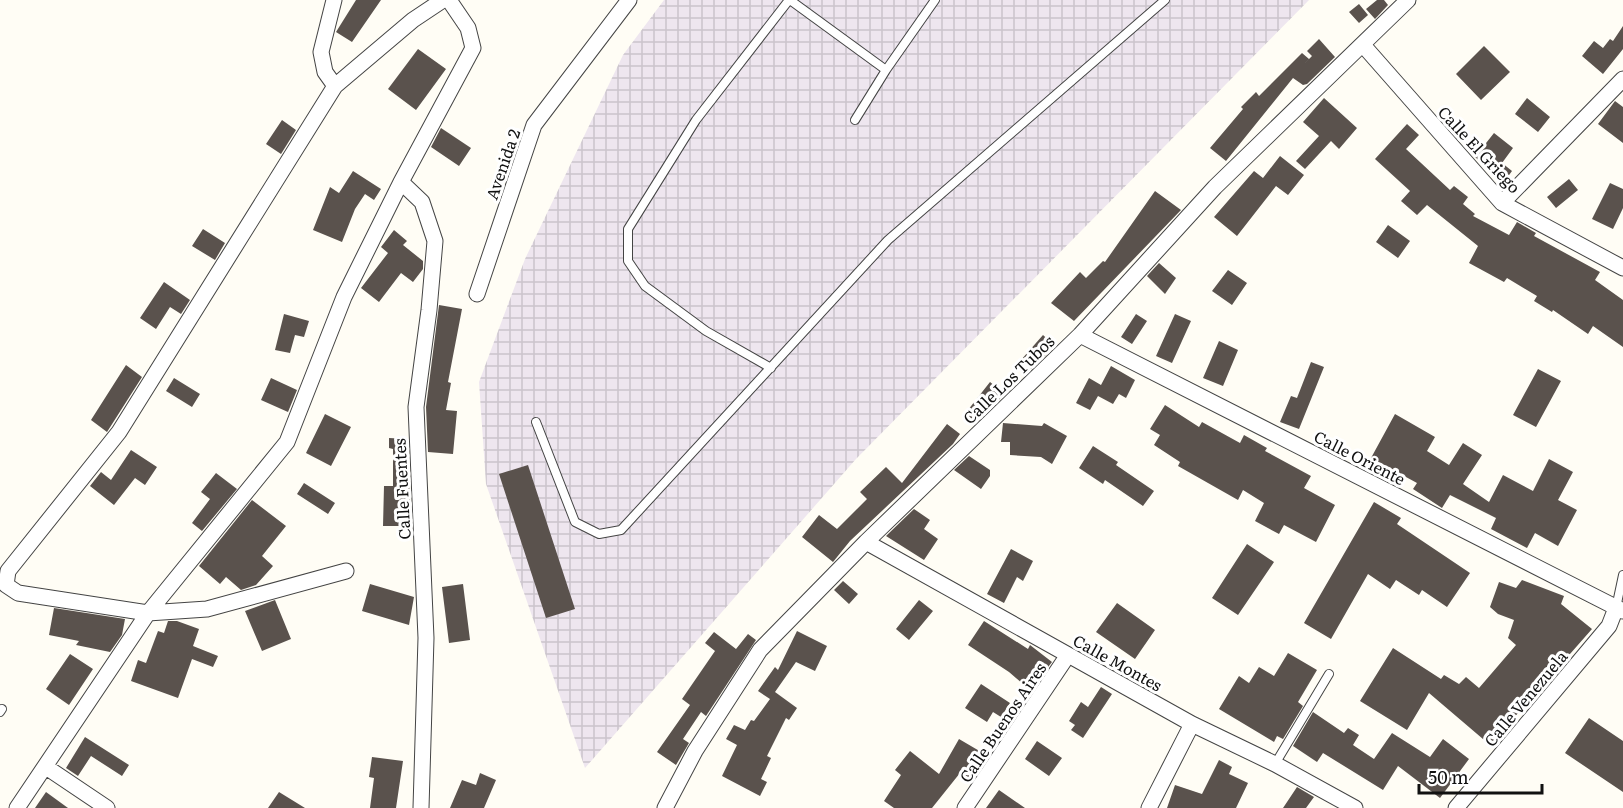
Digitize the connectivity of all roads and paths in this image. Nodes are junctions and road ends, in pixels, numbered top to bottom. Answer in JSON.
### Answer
{"nodes":[{"id":1,"x":334,"y":0,"type":"edge"},
{"id":2,"x":443,"y":0,"type":"edge"},
{"id":3,"x":449,"y":0,"type":"edge"},
{"id":4,"x":629,"y":0,"type":"edge"},
{"id":5,"x":790,"y":0,"type":"edge"},
{"id":6,"x":935,"y":0,"type":"edge"},
{"id":7,"x":1165,"y":0,"type":"edge"},
{"id":8,"x":1408,"y":0,"type":"edge"},
{"id":9,"x":1363,"y":45,"type":"junction"},
{"id":10,"x":886,"y":70,"type":"junction"},
{"id":11,"x":1623,"y":79,"type":"edge"},
{"id":12,"x":335,"y":86,"type":"junction"},
{"id":13,"x":855,"y":120,"type":"dead end"},
{"id":14,"x":400,"y":182,"type":"junction"},
{"id":15,"x":1502,"y":203,"type":"junction"},
{"id":16,"x":1623,"y":268,"type":"edge"},
{"id":17,"x":477,"y":294,"type":"dead end"},
{"id":18,"x":1080,"y":335,"type":"junction"},
{"id":19,"x":771,"y":368,"type":"junction"},
{"id":20,"x":536,"y":422,"type":"dead end"},
{"id":21,"x":866,"y":543,"type":"junction"},
{"id":22,"x":346,"y":571,"type":"dead end"},
{"id":23,"x":1623,"y":576,"type":"edge"},
{"id":24,"x":1619,"y":610,"type":"edge"},
{"id":25,"x":148,"y":612,"type":"junction"},
{"id":26,"x":1068,"y":655,"type":"junction"},
{"id":27,"x":1329,"y":674,"type":"dead end"},
{"id":28,"x":1192,"y":724,"type":"junction"},
{"id":29,"x":1275,"y":764,"type":"junction"},
{"id":30,"x":46,"y":768,"type":"junction"},
{"id":31,"x":17,"y":808,"type":"edge"},
{"id":32,"x":107,"y":808,"type":"edge"},
{"id":33,"x":421,"y":808,"type":"edge"},
{"id":34,"x":665,"y":808,"type":"edge"},
{"id":35,"x":965,"y":808,"type":"edge"},
{"id":36,"x":1149,"y":808,"type":"edge"},
{"id":37,"x":1355,"y":808,"type":"edge"},
{"id":38,"x":1456,"y":808,"type":"edge"}],
"edges":[{"from":1,"to":12,"type":"street"},
{"from":2,"to":12,"type":"street"},
{"from":3,"to":14,"type":"street"},
{"from":4,"to":17,"type":"street","name":"Avenida 2"},
{"from":5,"to":10,"type":"lane"},
{"from":5,"to":19,"type":"lane"},
{"from":6,"to":10,"type":"lane"},
{"from":7,"to":19,"type":"lane"},
{"from":8,"to":9,"type":"street","name":"Calle Los Tubos"},
{"from":9,"to":15,"type":"street","name":"Calle El Griego"},
{"from":9,"to":18,"type":"street","name":"Calle Los Tubos"},
{"from":10,"to":13,"type":"lane"},
{"from":11,"to":15,"type":"street"},
{"from":12,"to":25,"type":"street"},
{"from":14,"to":25,"type":"street"},
{"from":14,"to":33,"type":"street","name":"Calle Fuentes"},
{"from":15,"to":16,"type":"street","name":"Calle El Griego"},
{"from":18,"to":21,"type":"street","name":"Calle Los Tubos"},
{"from":18,"to":24,"type":"street","name":"Calle Oriente"},
{"from":19,"to":20,"type":"lane"},
{"from":21,"to":26,"type":"street","name":"Calle Montes"},
{"from":21,"to":34,"type":"street","name":"Calle Los Tubos"},
{"from":22,"to":25,"type":"street"},
{"from":23,"to":24,"type":"lane"},
{"from":24,"to":38,"type":"street","name":"Calle Venezuela"},
{"from":25,"to":30,"type":"street"},
{"from":26,"to":28,"type":"street","name":"Calle Montes"},
{"from":26,"to":35,"type":"street","name":"Calle Buenos Aires"},
{"from":27,"to":29,"type":"lane"},
{"from":28,"to":29,"type":"street","name":"Calle Montes"},
{"from":28,"to":36,"type":"street"},
{"from":29,"to":37,"type":"street","name":"Calle Montes"},
{"from":30,"to":31,"type":"street"},
{"from":30,"to":32,"type":"street"}]}
